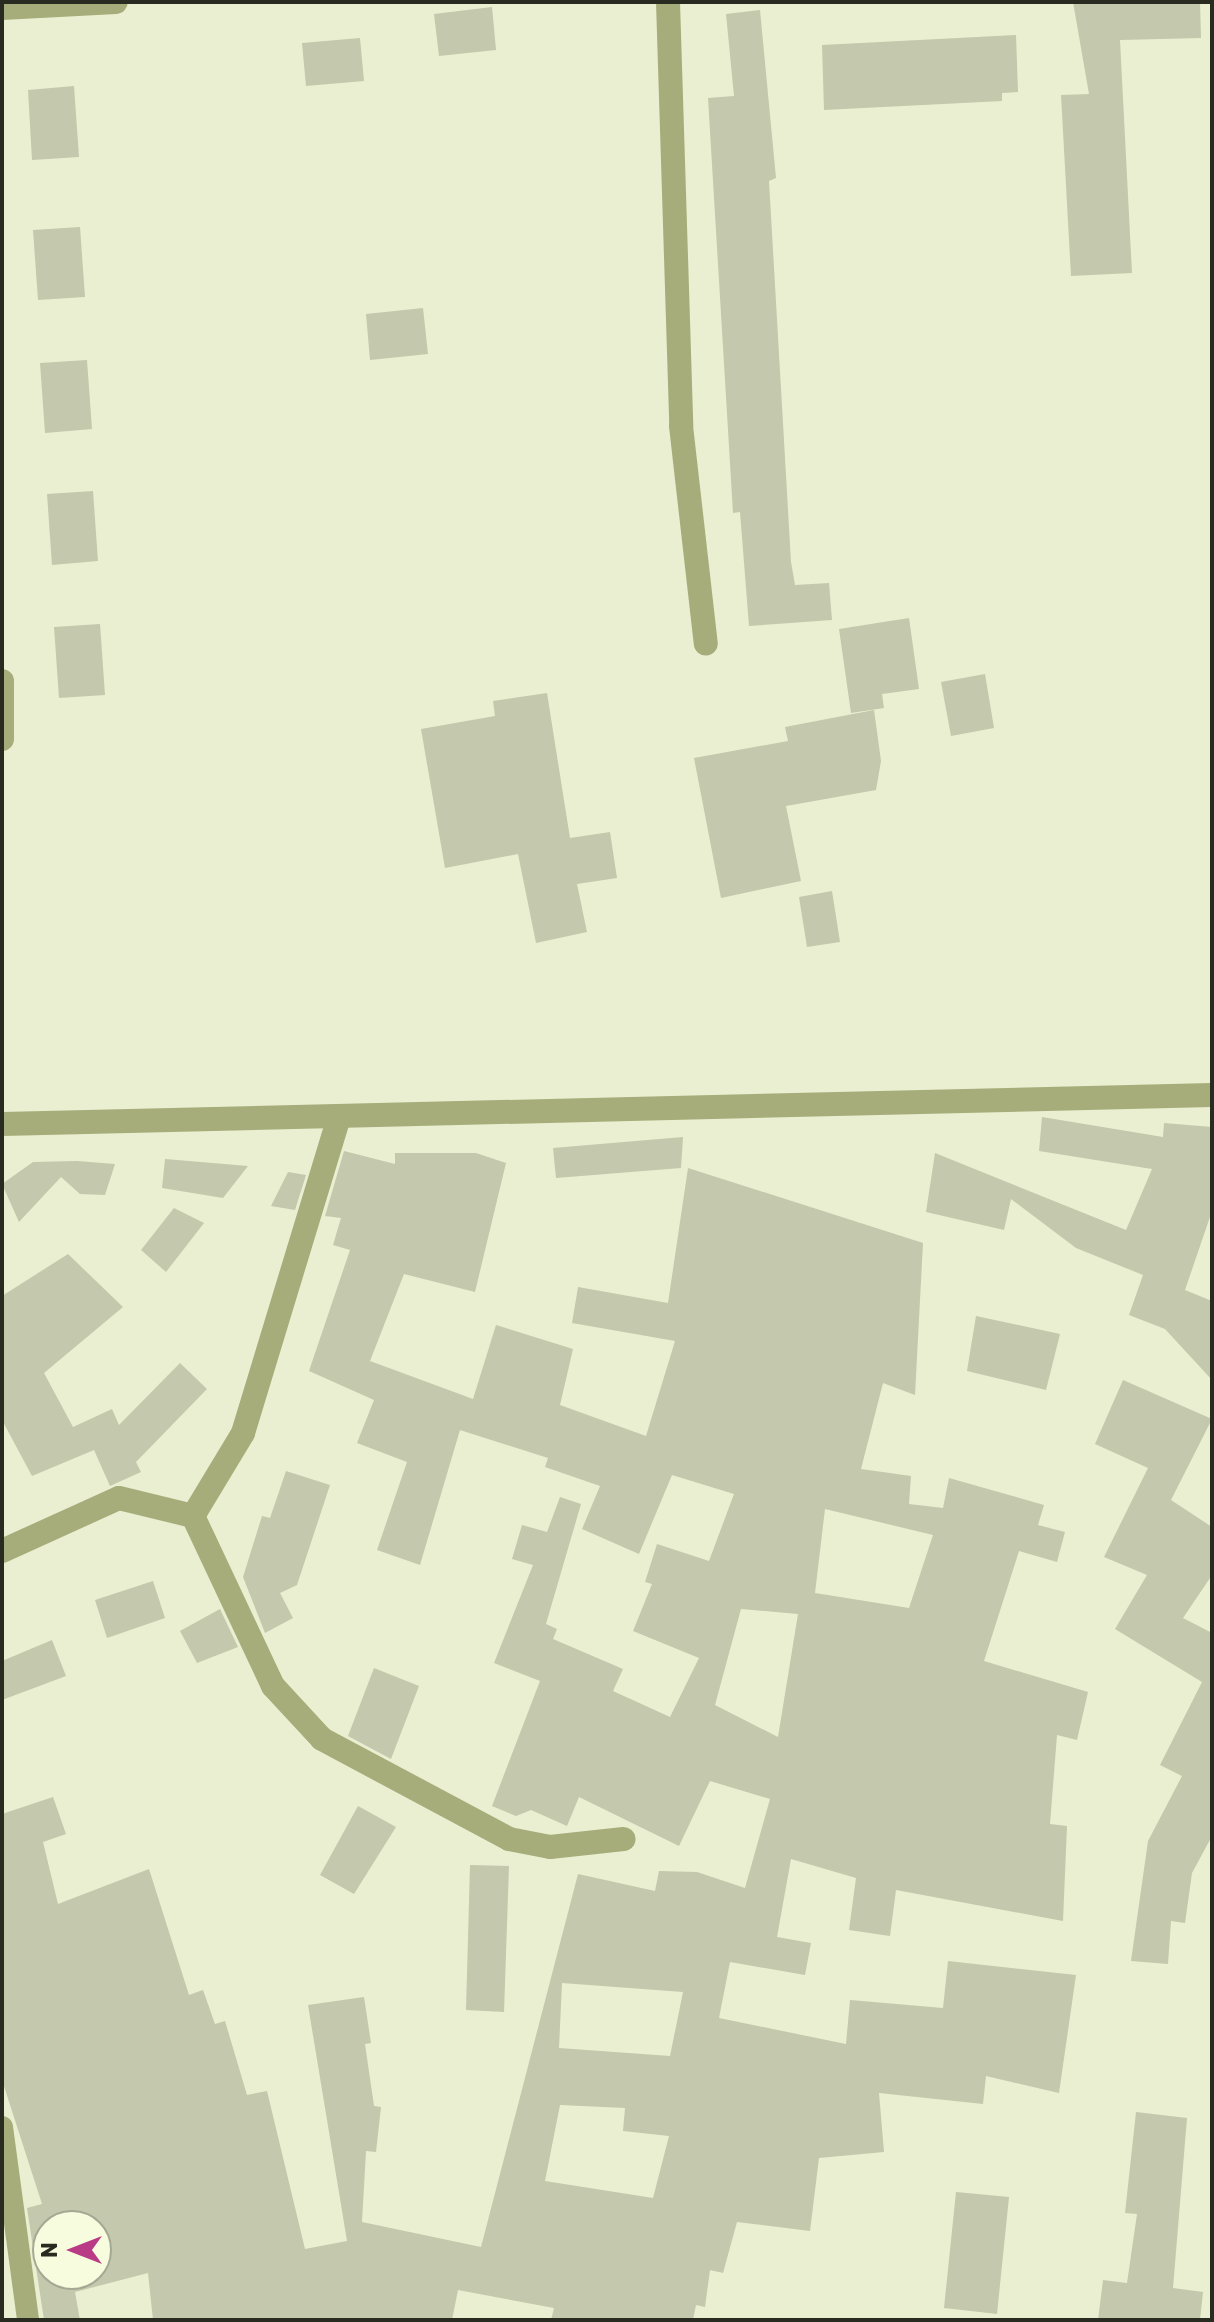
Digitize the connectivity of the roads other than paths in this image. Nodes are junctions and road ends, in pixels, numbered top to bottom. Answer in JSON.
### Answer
{"nodes":[{"id":1,"x":116,"y":2,"type":"edge"},
{"id":2,"x":668,"y":2,"type":"edge"},
{"id":3,"x":2,"y":8,"type":"edge"},
{"id":4,"x":706,"y":644,"type":"dead end"},
{"id":5,"x":2,"y":681,"type":"edge"},
{"id":6,"x":2,"y":739,"type":"edge"},
{"id":7,"x":1212,"y":1095,"type":"edge"},
{"id":8,"x":338,"y":1120,"type":"junction"},
{"id":9,"x":2,"y":1124,"type":"edge"},
{"id":10,"x":193,"y":1516,"type":"junction"},
{"id":11,"x":2,"y":1551,"type":"edge"},
{"id":12,"x":624,"y":1839,"type":"dead end"},
{"id":13,"x":2,"y":2127,"type":"edge"},
{"id":14,"x":28,"y":2320,"type":"edge"}],
"edges":[{"from":1,"to":3,"type":"street"},
{"from":2,"to":4,"type":"street"},
{"from":5,"to":6,"type":"street"},
{"from":7,"to":8,"type":"street"},
{"from":8,"to":9,"type":"street"},
{"from":8,"to":10,"type":"street"},
{"from":10,"to":11,"type":"street"},
{"from":10,"to":12,"type":"street"},
{"from":13,"to":14,"type":"lane"}]}
